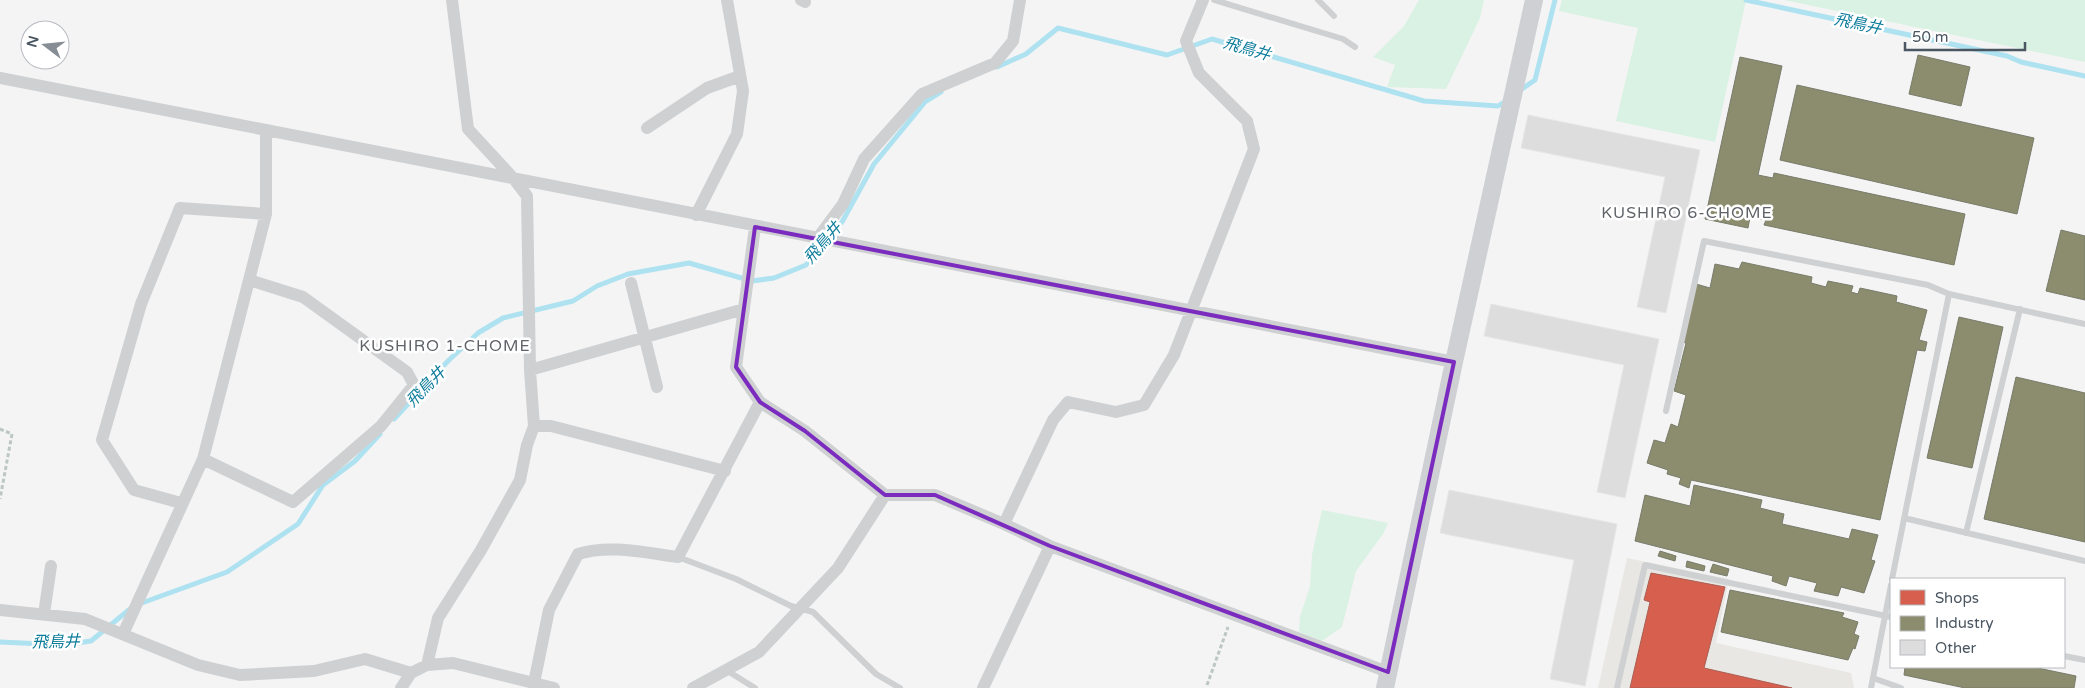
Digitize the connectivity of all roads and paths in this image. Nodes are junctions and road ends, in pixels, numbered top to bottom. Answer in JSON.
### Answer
{"nodes":[{"id":1,"x":452,"y":0,"type":"edge"},
{"id":2,"x":728,"y":0,"type":"edge"},
{"id":3,"x":1020,"y":0,"type":"edge"},
{"id":4,"x":1203,"y":0,"type":"edge"},
{"id":5,"x":1214,"y":0,"type":"edge"},
{"id":6,"x":1318,"y":0,"type":"edge"},
{"id":7,"x":1534,"y":0,"type":"edge"},
{"id":8,"x":1334,"y":16,"type":"dead end"},
{"id":9,"x":1355,"y":47,"type":"dead end"},
{"id":10,"x":740,"y":76,"type":"junction"},
{"id":11,"x":0,"y":78,"type":"edge"},
{"id":12,"x":647,"y":128,"type":"dead end"},
{"id":13,"x":266,"y":131,"type":"junction"},
{"id":14,"x":514,"y":178,"type":"junction"},
{"id":15,"x":266,"y":214,"type":"junction"},
{"id":16,"x":696,"y":215,"type":"junction"},
{"id":17,"x":756,"y":227,"type":"junction"},
{"id":18,"x":817,"y":239,"type":"junction"},
{"id":19,"x":249,"y":280,"type":"junction"},
{"id":20,"x":631,"y":283,"type":"dead end"},
{"id":21,"x":1949,"y":294,"type":"junction"},
{"id":22,"x":744,"y":309,"type":"junction"},
{"id":23,"x":2020,"y":310,"type":"junction"},
{"id":24,"x":1191,"y":312,"type":"junction"},
{"id":25,"x":2085,"y":324,"type":"edge"},
{"id":26,"x":645,"y":337,"type":"junction"},
{"id":27,"x":1454,"y":362,"type":"junction"},
{"id":28,"x":530,"y":370,"type":"junction"},
{"id":29,"x":657,"y":387,"type":"dead end"},
{"id":30,"x":760,"y":402,"type":"junction"},
{"id":31,"x":1666,"y":411,"type":"dead end"},
{"id":32,"x":534,"y":426,"type":"junction"},
{"id":33,"x":0,"y":429,"type":"edge"},
{"id":34,"x":203,"y":459,"type":"junction"},
{"id":35,"x":724,"y":471,"type":"junction"},
{"id":36,"x":885,"y":495,"type":"junction"},
{"id":37,"x":0,"y":499,"type":"edge"},
{"id":38,"x":181,"y":503,"type":"junction"},
{"id":39,"x":1904,"y":518,"type":"junction"},
{"id":40,"x":1004,"y":524,"type":"junction"},
{"id":41,"x":1966,"y":533,"type":"junction"},
{"id":42,"x":1050,"y":546,"type":"junction"},
{"id":43,"x":678,"y":557,"type":"junction"},
{"id":44,"x":2085,"y":561,"type":"edge"},
{"id":45,"x":51,"y":566,"type":"dead end"},
{"id":46,"x":1892,"y":578,"type":"edge"},
{"id":47,"x":1890,"y":595,"type":"edge"},
{"id":48,"x":801,"y":609,"type":"junction"},
{"id":49,"x":0,"y":610,"type":"edge"},
{"id":50,"x":44,"y":614,"type":"junction"},
{"id":51,"x":1233,"y":615,"type":"junction"},
{"id":52,"x":1888,"y":616,"type":"edge"},
{"id":53,"x":122,"y":634,"type":"junction"},
{"id":54,"x":2065,"y":656,"type":"edge"},
{"id":55,"x":2085,"y":660,"type":"edge"},
{"id":56,"x":427,"y":665,"type":"junction"},
{"id":57,"x":725,"y":669,"type":"junction"},
{"id":58,"x":411,"y":673,"type":"junction"},
{"id":59,"x":1873,"y":678,"type":"junction"},
{"id":60,"x":1387,"y":680,"type":"edge"},
{"id":61,"x":534,"y":684,"type":"junction"},
{"id":62,"x":1207,"y":685,"type":"dead end"},
{"id":63,"x":401,"y":688,"type":"edge"},
{"id":64,"x":554,"y":688,"type":"edge"},
{"id":65,"x":693,"y":688,"type":"edge"},
{"id":66,"x":755,"y":688,"type":"edge"},
{"id":67,"x":900,"y":688,"type":"edge"},
{"id":68,"x":983,"y":688,"type":"edge"},
{"id":69,"x":1617,"y":688,"type":"edge"},
{"id":70,"x":1871,"y":688,"type":"edge"},
{"id":71,"x":1901,"y":688,"type":"edge"}],
"edges":[{"from":1,"to":14,"type":"street"},
{"from":2,"to":10,"type":"street"},
{"from":3,"to":18,"type":"street"},
{"from":4,"to":24,"type":"street"},
{"from":5,"to":9,"type":"lane"},
{"from":6,"to":8,"type":"lane"},
{"from":7,"to":27,"type":"street"},
{"from":10,"to":12,"type":"street"},
{"from":10,"to":16,"type":"street"},
{"from":11,"to":13,"type":"street"},
{"from":13,"to":14,"type":"street"},
{"from":13,"to":15,"type":"street"},
{"from":14,"to":16,"type":"street"},
{"from":14,"to":28,"type":"street"},
{"from":15,"to":19,"type":"street"},
{"from":15,"to":38,"type":"street"},
{"from":16,"to":17,"type":"street"},
{"from":17,"to":18,"type":"street"},
{"from":17,"to":22,"type":"street"},
{"from":18,"to":24,"type":"street"},
{"from":19,"to":34,"type":"street"},
{"from":19,"to":34,"type":"street"},
{"from":20,"to":26,"type":"street"},
{"from":21,"to":23,"type":"lane"},
{"from":21,"to":31,"type":"lane"},
{"from":21,"to":39,"type":"lane"},
{"from":22,"to":26,"type":"street"},
{"from":22,"to":30,"type":"street"},
{"from":23,"to":25,"type":"lane"},
{"from":23,"to":41,"type":"lane"},
{"from":24,"to":27,"type":"street"},
{"from":24,"to":40,"type":"street"},
{"from":26,"to":28,"type":"street"},
{"from":26,"to":29,"type":"street"},
{"from":27,"to":60,"type":"street"},
{"from":28,"to":32,"type":"street"},
{"from":30,"to":35,"type":"street"},
{"from":30,"to":36,"type":"street"},
{"from":32,"to":35,"type":"street"},
{"from":32,"to":56,"type":"street"},
{"from":33,"to":37,"type":"path"},
{"from":34,"to":38,"type":"street"},
{"from":35,"to":43,"type":"street"},
{"from":36,"to":40,"type":"street"},
{"from":36,"to":48,"type":"street"},
{"from":38,"to":53,"type":"street"},
{"from":39,"to":41,"type":"lane"},
{"from":39,"to":46,"type":"lane"},
{"from":40,"to":42,"type":"street"},
{"from":41,"to":44,"type":"lane"},
{"from":42,"to":51,"type":"street"},
{"from":42,"to":68,"type":"street"},
{"from":43,"to":48,"type":"lane"},
{"from":43,"to":61,"type":"street"},
{"from":45,"to":50,"type":"street"},
{"from":47,"to":52,"type":"lane"},
{"from":48,"to":57,"type":"street"},
{"from":48,"to":67,"type":"lane"},
{"from":49,"to":50,"type":"street"},
{"from":50,"to":53,"type":"street"},
{"from":51,"to":60,"type":"street"},
{"from":51,"to":62,"type":"path"},
{"from":52,"to":59,"type":"lane"},
{"from":52,"to":69,"type":"lane"},
{"from":53,"to":58,"type":"street"},
{"from":54,"to":55,"type":"lane"},
{"from":56,"to":58,"type":"street"},
{"from":56,"to":61,"type":"street"},
{"from":57,"to":65,"type":"street"},
{"from":57,"to":66,"type":"lane"},
{"from":58,"to":63,"type":"street"},
{"from":59,"to":70,"type":"lane"},
{"from":59,"to":71,"type":"lane"},
{"from":61,"to":64,"type":"street"}]}
